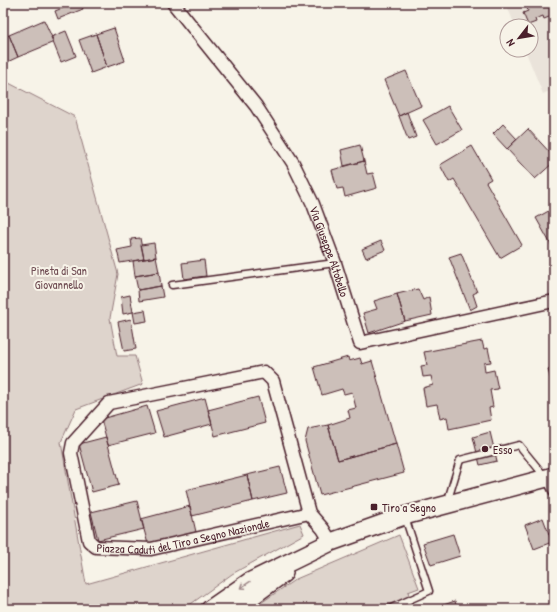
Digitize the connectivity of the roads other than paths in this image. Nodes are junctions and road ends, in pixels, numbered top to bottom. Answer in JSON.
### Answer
{"nodes":[{"id":1,"x":173,"y":3,"type":"edge"},
{"id":2,"x":334,"y":263,"type":"junction"},
{"id":3,"x":172,"y":285,"type":"dead end"},
{"id":4,"x":554,"y":302,"type":"edge"},
{"id":5,"x":550,"y":476,"type":"edge"},
{"id":6,"x":554,"y":495,"type":"edge"},
{"id":7,"x":446,"y":504,"type":"junction"},
{"id":8,"x":309,"y":514,"type":"junction"},
{"id":9,"x":404,"y":516,"type":"junction"},
{"id":10,"x":324,"y":545,"type":"junction"},
{"id":11,"x":210,"y":609,"type":"edge"},
{"id":12,"x":235,"y":609,"type":"edge"},
{"id":13,"x":389,"y":609,"type":"edge"}],
"edges":[{"from":1,"to":2,"type":"street","name":"Via Giuseppe Altobello"},
{"from":2,"to":3,"type":"lane"},
{"from":2,"to":4,"type":"street","name":"Via Giuseppe Altobello"},
{"from":5,"to":6,"type":"lane"},
{"from":5,"to":7,"type":"main road"},
{"from":5,"to":7,"type":"lane"},
{"from":7,"to":9,"type":"main road"},
{"from":8,"to":8,"type":"street","name":"Piazza Caduti del Tiro a Segno Nazionale"},
{"from":8,"to":10,"type":"street","name":"Piazza Caduti del Tiro a Segno Nazionale"},
{"from":9,"to":10,"type":"main road"},
{"from":9,"to":13,"type":"lane"},
{"from":10,"to":11,"type":"main road","one_way":true},
{"from":10,"to":12,"type":"main road"}]}
